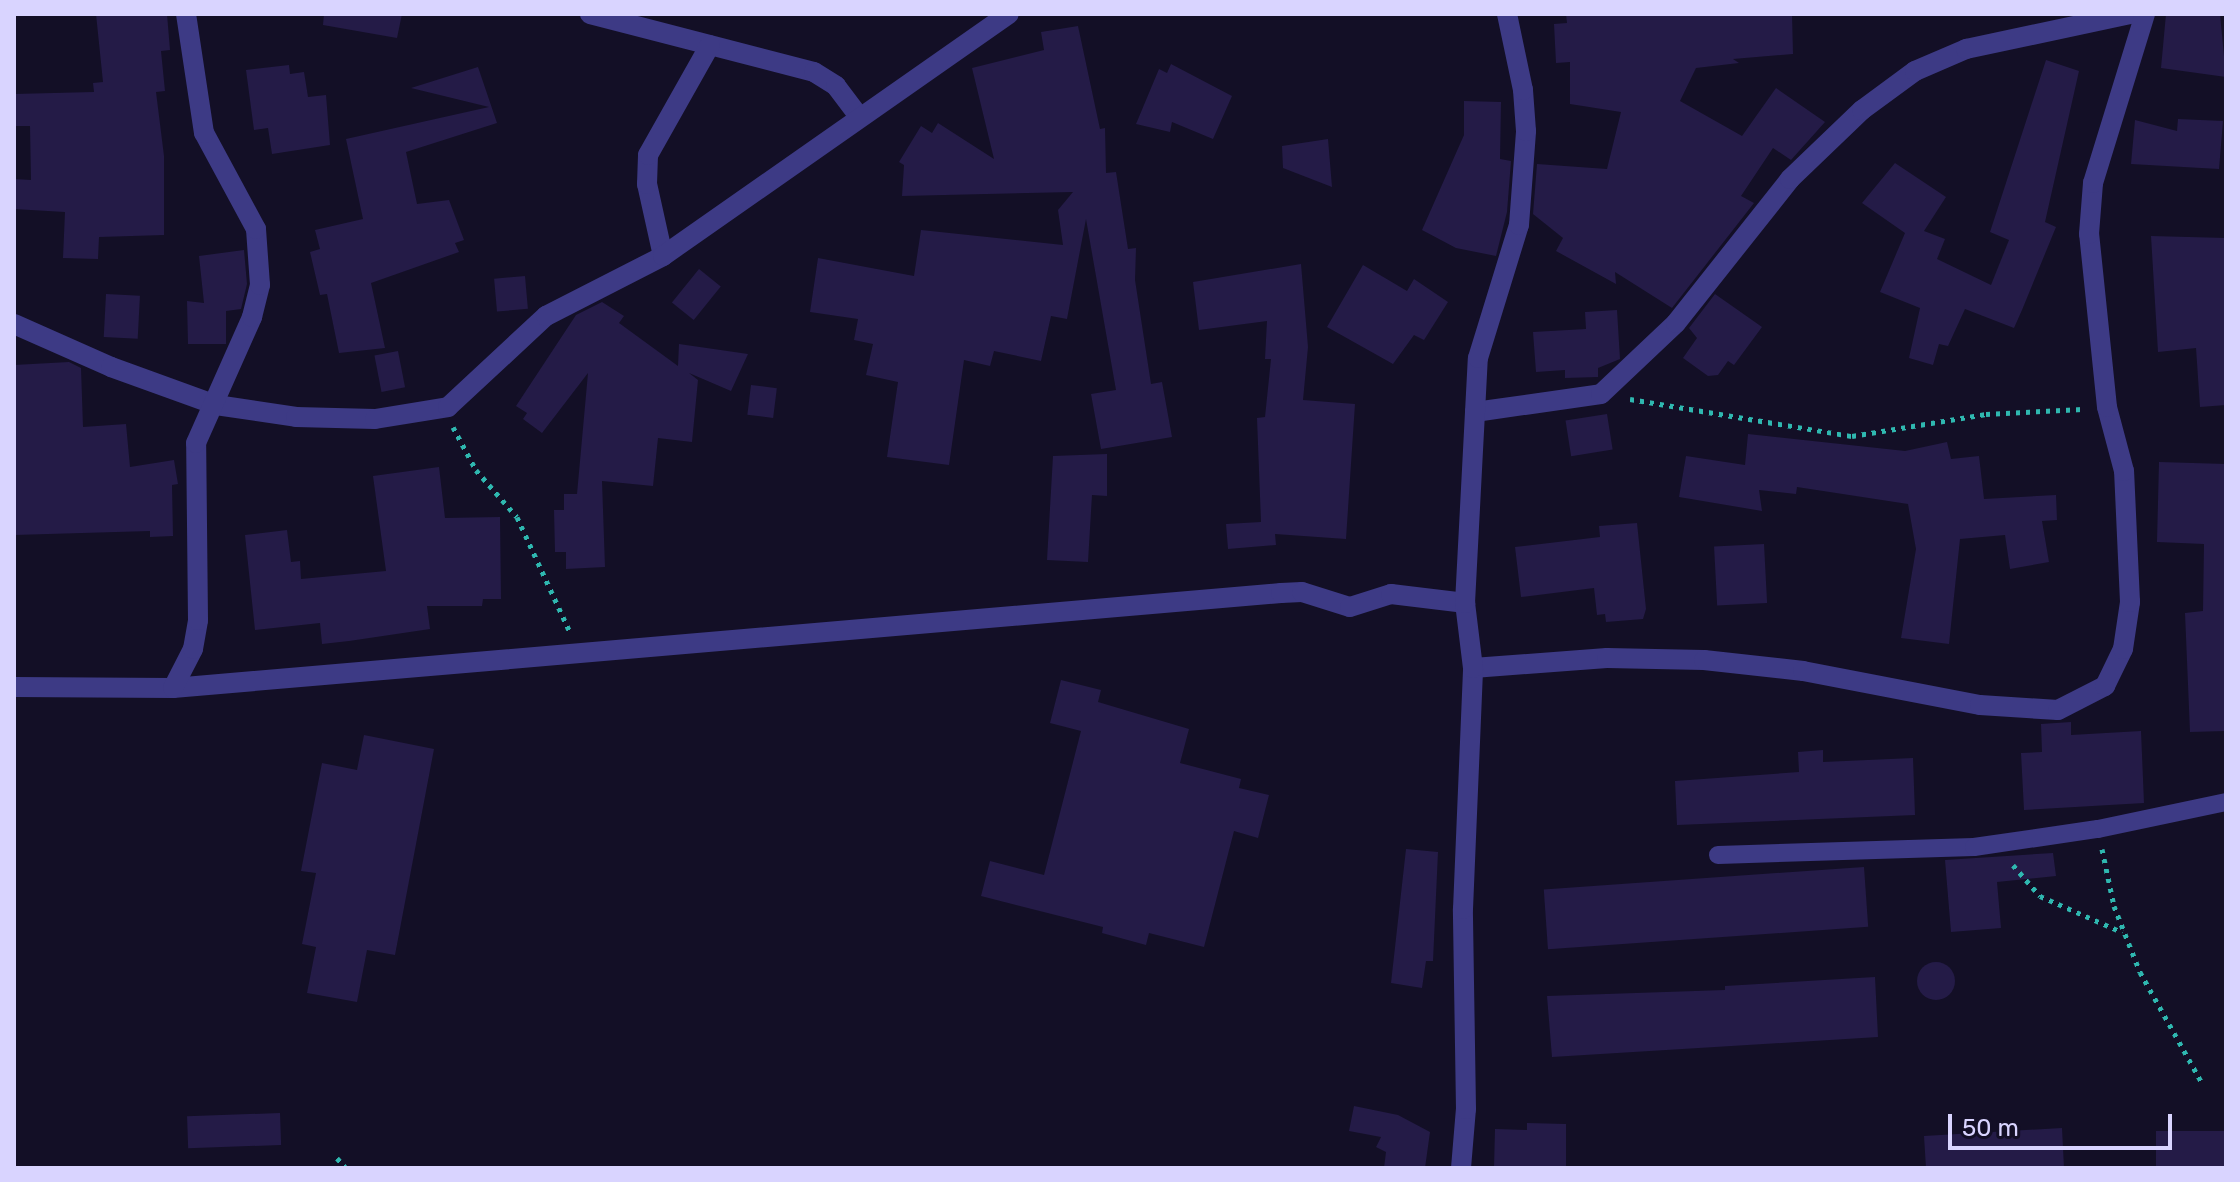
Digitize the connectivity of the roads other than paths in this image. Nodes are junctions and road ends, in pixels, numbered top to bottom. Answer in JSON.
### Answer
{"nodes":[{"id":1,"x":186,"y":14,"type":"edge"},
{"id":2,"x":590,"y":14,"type":"edge"},
{"id":3,"x":1009,"y":14,"type":"edge"},
{"id":4,"x":1507,"y":14,"type":"edge"},
{"id":5,"x":2130,"y":14,"type":"edge"},
{"id":6,"x":2145,"y":14,"type":"edge"},
{"id":7,"x":710,"y":45,"type":"junction"},
{"id":8,"x":859,"y":116,"type":"junction"},
{"id":9,"x":663,"y":256,"type":"junction"},
{"id":10,"x":14,"y":324,"type":"edge"},
{"id":11,"x":216,"y":405,"type":"junction"},
{"id":12,"x":1475,"y":412,"type":"junction"},
{"id":13,"x":1465,"y":603,"type":"junction"},
{"id":14,"x":1473,"y":668,"type":"junction"},
{"id":15,"x":14,"y":687,"type":"edge"},
{"id":16,"x":173,"y":688,"type":"junction"},
{"id":17,"x":2226,"y":802,"type":"edge"},
{"id":18,"x":1718,"y":855,"type":"dead end"},
{"id":19,"x":1461,"y":1168,"type":"edge"}],
"edges":[{"from":1,"to":11,"type":"street"},
{"from":2,"to":7,"type":"street"},
{"from":3,"to":8,"type":"street"},
{"from":4,"to":12,"type":"street"},
{"from":5,"to":12,"type":"street"},
{"from":6,"to":14,"type":"street"},
{"from":7,"to":8,"type":"street"},
{"from":7,"to":9,"type":"street"},
{"from":8,"to":9,"type":"street"},
{"from":9,"to":11,"type":"street"},
{"from":10,"to":11,"type":"street"},
{"from":11,"to":16,"type":"street"},
{"from":12,"to":13,"type":"street"},
{"from":13,"to":14,"type":"street"},
{"from":13,"to":16,"type":"street"},
{"from":14,"to":19,"type":"street"},
{"from":15,"to":16,"type":"street"},
{"from":17,"to":18,"type":"lane"}]}
